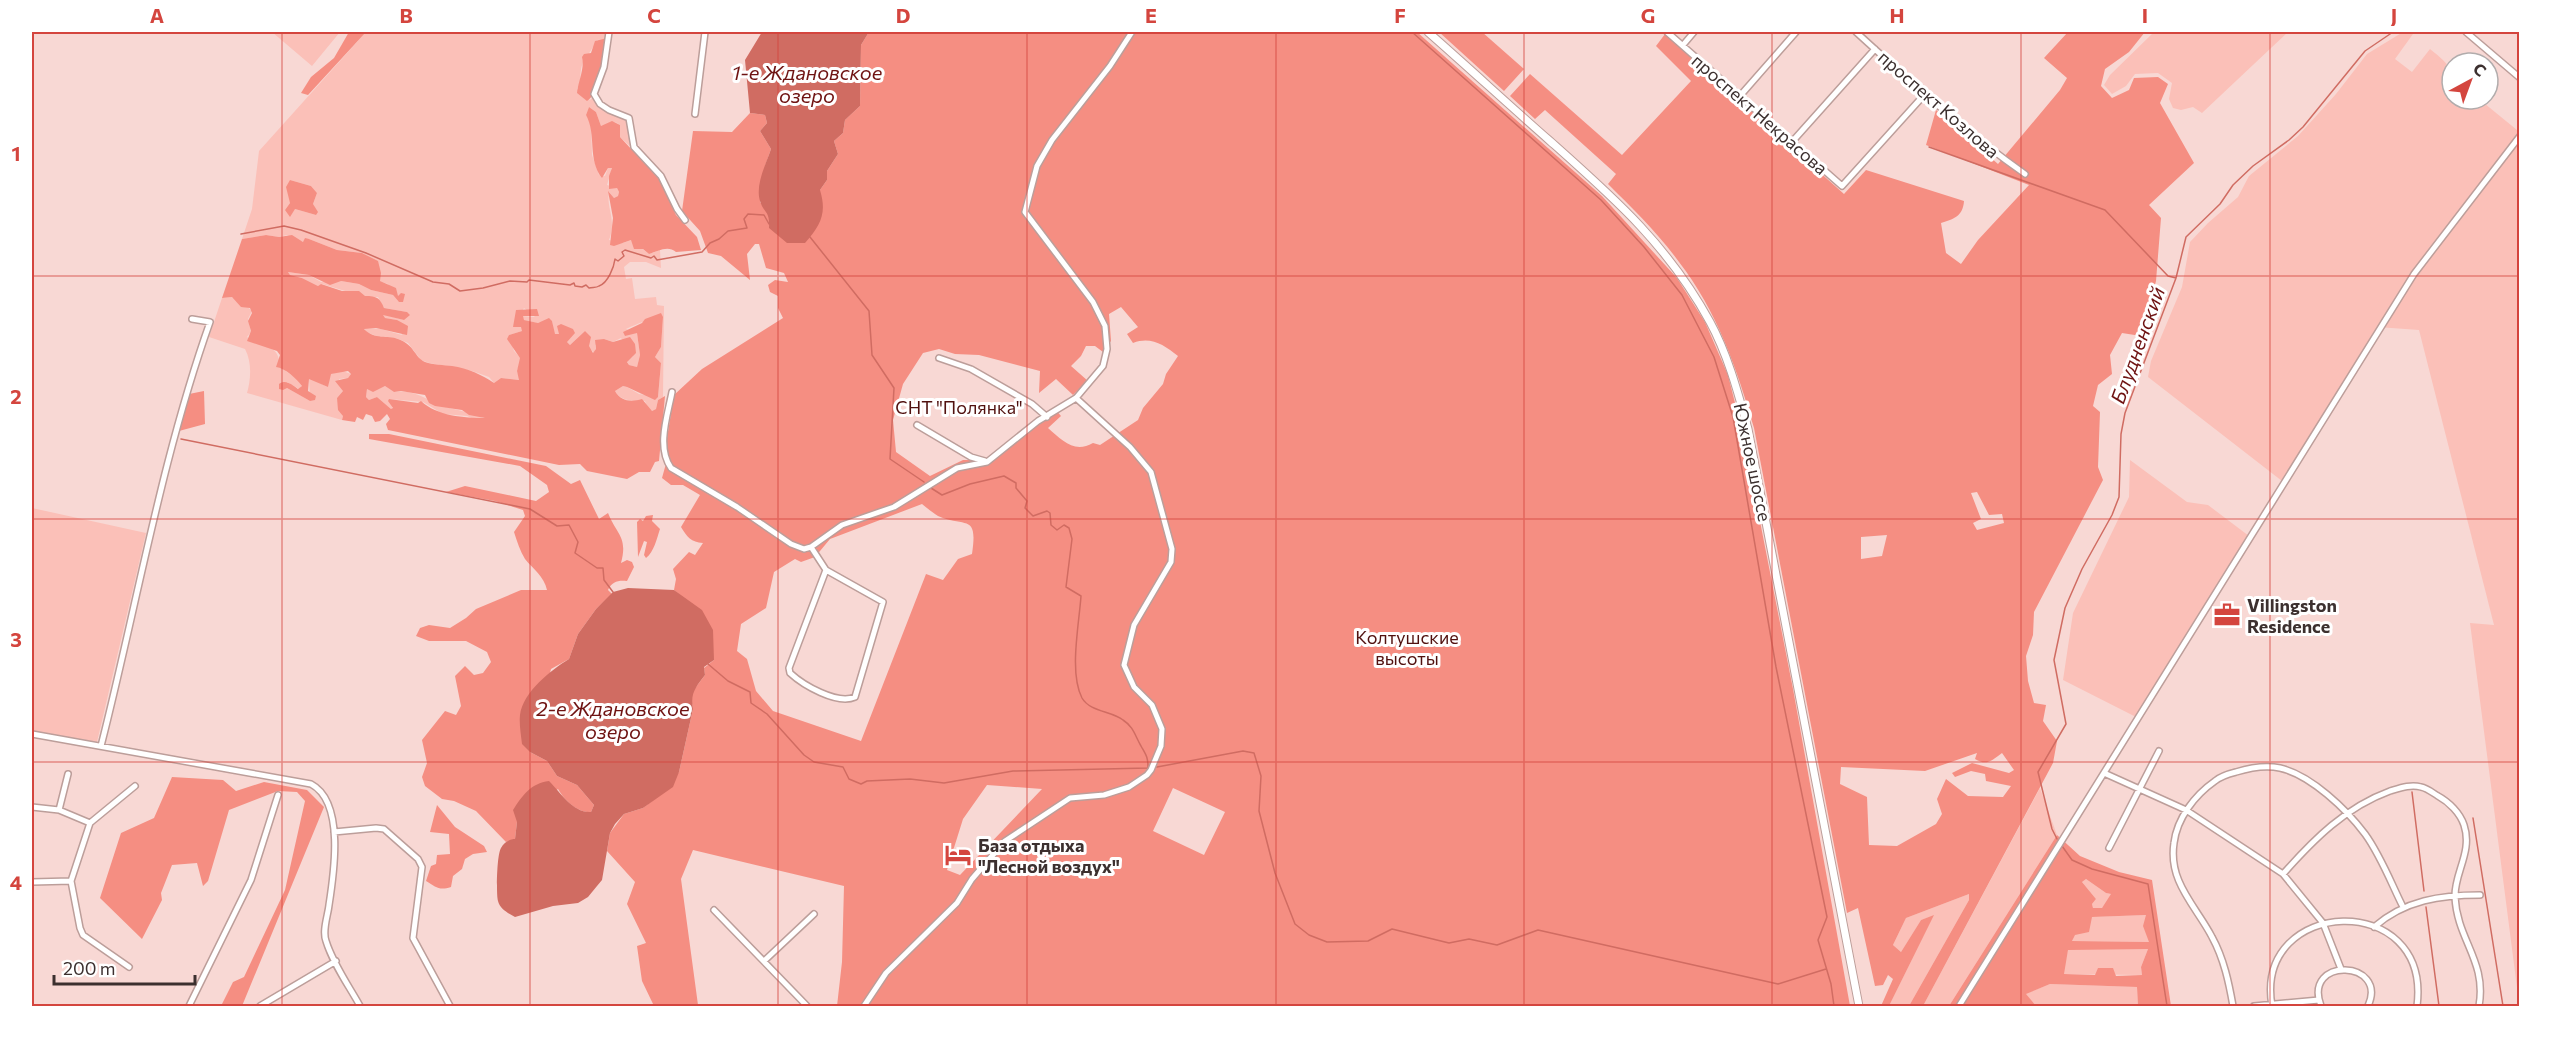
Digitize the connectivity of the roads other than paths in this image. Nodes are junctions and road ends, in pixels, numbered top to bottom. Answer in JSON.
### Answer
{"nodes":[{"id":1,"x":609,"y":32,"type":"edge"},
{"id":2,"x":705,"y":32,"type":"edge"},
{"id":3,"x":1132,"y":32,"type":"edge"},
{"id":4,"x":1428,"y":32,"type":"edge"},
{"id":5,"x":1667,"y":32,"type":"edge"},
{"id":6,"x":1694,"y":32,"type":"edge"},
{"id":7,"x":1796,"y":32,"type":"edge"},
{"id":8,"x":1856,"y":32,"type":"edge"},
{"id":9,"x":2466,"y":32,"type":"edge"},
{"id":10,"x":1683,"y":45,"type":"junction"},
{"id":11,"x":1875,"y":48,"type":"junction"},
{"id":12,"x":2520,"y":78,"type":"edge"},
{"id":13,"x":1925,"y":94,"type":"junction"},
{"id":14,"x":1739,"y":97,"type":"junction"},
{"id":15,"x":695,"y":114,"type":"dead end"},
{"id":16,"x":2520,"y":136,"type":"edge"},
{"id":17,"x":1791,"y":143,"type":"junction"},
{"id":18,"x":2025,"y":174,"type":"dead end"},
{"id":19,"x":685,"y":220,"type":"dead end"},
{"id":20,"x":192,"y":319,"type":"dead end"},
{"id":21,"x":939,"y":358,"type":"dead end"},
{"id":22,"x":672,"y":392,"type":"dead end"},
{"id":23,"x":1076,"y":398,"type":"junction"},
{"id":24,"x":1047,"y":417,"type":"junction"},
{"id":25,"x":917,"y":425,"type":"dead end"},
{"id":26,"x":987,"y":462,"type":"junction"},
{"id":27,"x":811,"y":547,"type":"junction"},
{"id":28,"x":826,"y":570,"type":"junction"},
{"id":29,"x":32,"y":734,"type":"edge"},
{"id":30,"x":101,"y":746,"type":"junction"},
{"id":31,"x":2159,"y":751,"type":"dead end"},
{"id":32,"x":2104,"y":773,"type":"junction"},
{"id":33,"x":68,"y":774,"type":"dead end"},
{"id":34,"x":135,"y":786,"type":"dead end"},
{"id":35,"x":2138,"y":788,"type":"junction"},
{"id":36,"x":278,"y":795,"type":"dead end"},
{"id":37,"x":32,"y":807,"type":"edge"},
{"id":38,"x":59,"y":810,"type":"junction"},
{"id":39,"x":2186,"y":810,"type":"junction"},
{"id":40,"x":2347,"y":812,"type":"junction"},
{"id":41,"x":90,"y":823,"type":"junction"},
{"id":42,"x":334,"y":832,"type":"junction"},
{"id":43,"x":2109,"y":848,"type":"dead end"},
{"id":44,"x":2283,"y":874,"type":"junction"},
{"id":45,"x":71,"y":881,"type":"junction"},
{"id":46,"x":32,"y":882,"type":"edge"},
{"id":47,"x":2455,"y":895,"type":"junction"},
{"id":48,"x":2481,"y":895,"type":"dead end"},
{"id":49,"x":2403,"y":907,"type":"junction"},
{"id":50,"x":714,"y":910,"type":"dead end"},
{"id":51,"x":814,"y":914,"type":"dead end"},
{"id":52,"x":2323,"y":923,"type":"junction"},
{"id":53,"x":2374,"y":927,"type":"junction"},
{"id":54,"x":336,"y":961,"type":"junction"},
{"id":55,"x":764,"y":961,"type":"junction"},
{"id":56,"x":129,"y":967,"type":"dead end"},
{"id":57,"x":2341,"y":969,"type":"junction"},
{"id":58,"x":2320,"y":1004,"type":"edge"},
{"id":59,"x":2272,"y":1005,"type":"edge"},
{"id":60,"x":189,"y":1006,"type":"edge"},
{"id":61,"x":260,"y":1006,"type":"edge"},
{"id":62,"x":360,"y":1006,"type":"edge"},
{"id":63,"x":450,"y":1006,"type":"edge"},
{"id":64,"x":807,"y":1006,"type":"edge"},
{"id":65,"x":864,"y":1006,"type":"edge"},
{"id":66,"x":1859,"y":1006,"type":"edge"},
{"id":67,"x":1959,"y":1006,"type":"edge"},
{"id":68,"x":2234,"y":1006,"type":"edge"},
{"id":69,"x":2254,"y":1006,"type":"edge"},
{"id":70,"x":2368,"y":1006,"type":"edge"},
{"id":71,"x":2417,"y":1006,"type":"edge"},
{"id":72,"x":2479,"y":1006,"type":"edge"}],
"edges":[{"from":1,"to":19,"type":"street"},
{"from":2,"to":15,"type":"street"},
{"from":3,"to":23,"type":"street"},
{"from":4,"to":66,"type":"street","name":"Южное шоссе"},
{"from":5,"to":10,"type":"street","name":"проспект Некрасова"},
{"from":6,"to":10,"type":"street"},
{"from":7,"to":14,"type":"street"},
{"from":8,"to":11,"type":"street","name":"проспект Козлова"},
{"from":9,"to":12,"type":"street"},
{"from":10,"to":14,"type":"street","name":"проспект Некрасова"},
{"from":11,"to":13,"type":"street","name":"проспект Козлова"},
{"from":11,"to":17,"type":"street"},
{"from":13,"to":17,"type":"street","name":"проспект Некрасова"},
{"from":13,"to":18,"type":"street","name":"проспект Козлова"},
{"from":14,"to":17,"type":"street","name":"проспект Некрасова"},
{"from":16,"to":32,"type":"street"},
{"from":20,"to":30,"type":"street"},
{"from":21,"to":24,"type":"street"},
{"from":22,"to":27,"type":"street"},
{"from":23,"to":24,"type":"street"},
{"from":23,"to":65,"type":"street"},
{"from":24,"to":26,"type":"street"},
{"from":25,"to":26,"type":"street"},
{"from":26,"to":27,"type":"street"},
{"from":27,"to":28,"type":"street"},
{"from":28,"to":28,"type":"street"},
{"from":29,"to":30,"type":"street"},
{"from":30,"to":42,"type":"street"},
{"from":31,"to":35,"type":"street"},
{"from":32,"to":35,"type":"street"},
{"from":32,"to":67,"type":"street"},
{"from":33,"to":38,"type":"street"},
{"from":34,"to":41,"type":"street"},
{"from":35,"to":39,"type":"street"},
{"from":35,"to":43,"type":"street"},
{"from":36,"to":60,"type":"street"},
{"from":37,"to":38,"type":"street"},
{"from":38,"to":41,"type":"street"},
{"from":39,"to":40,"type":"street"},
{"from":39,"to":44,"type":"street"},
{"from":39,"to":68,"type":"street"},
{"from":40,"to":44,"type":"street"},
{"from":40,"to":47,"type":"street"},
{"from":40,"to":49,"type":"street"},
{"from":41,"to":45,"type":"street"},
{"from":42,"to":54,"type":"street"},
{"from":42,"to":63,"type":"street"},
{"from":44,"to":52,"type":"street"},
{"from":45,"to":46,"type":"street"},
{"from":45,"to":56,"type":"street"},
{"from":47,"to":48,"type":"street"},
{"from":47,"to":49,"type":"street"},
{"from":47,"to":72,"type":"street"},
{"from":49,"to":53,"type":"street"},
{"from":50,"to":55,"type":"street"},
{"from":51,"to":55,"type":"street"},
{"from":52,"to":53,"type":"street"},
{"from":52,"to":57,"type":"street"},
{"from":52,"to":59,"type":"street"},
{"from":53,"to":71,"type":"street"},
{"from":54,"to":61,"type":"street"},
{"from":54,"to":62,"type":"street"},
{"from":55,"to":64,"type":"street"},
{"from":57,"to":58,"type":"street"},
{"from":57,"to":70,"type":"street"},
{"from":58,"to":59,"type":"street"},
{"from":59,"to":69,"type":"street"}]}
